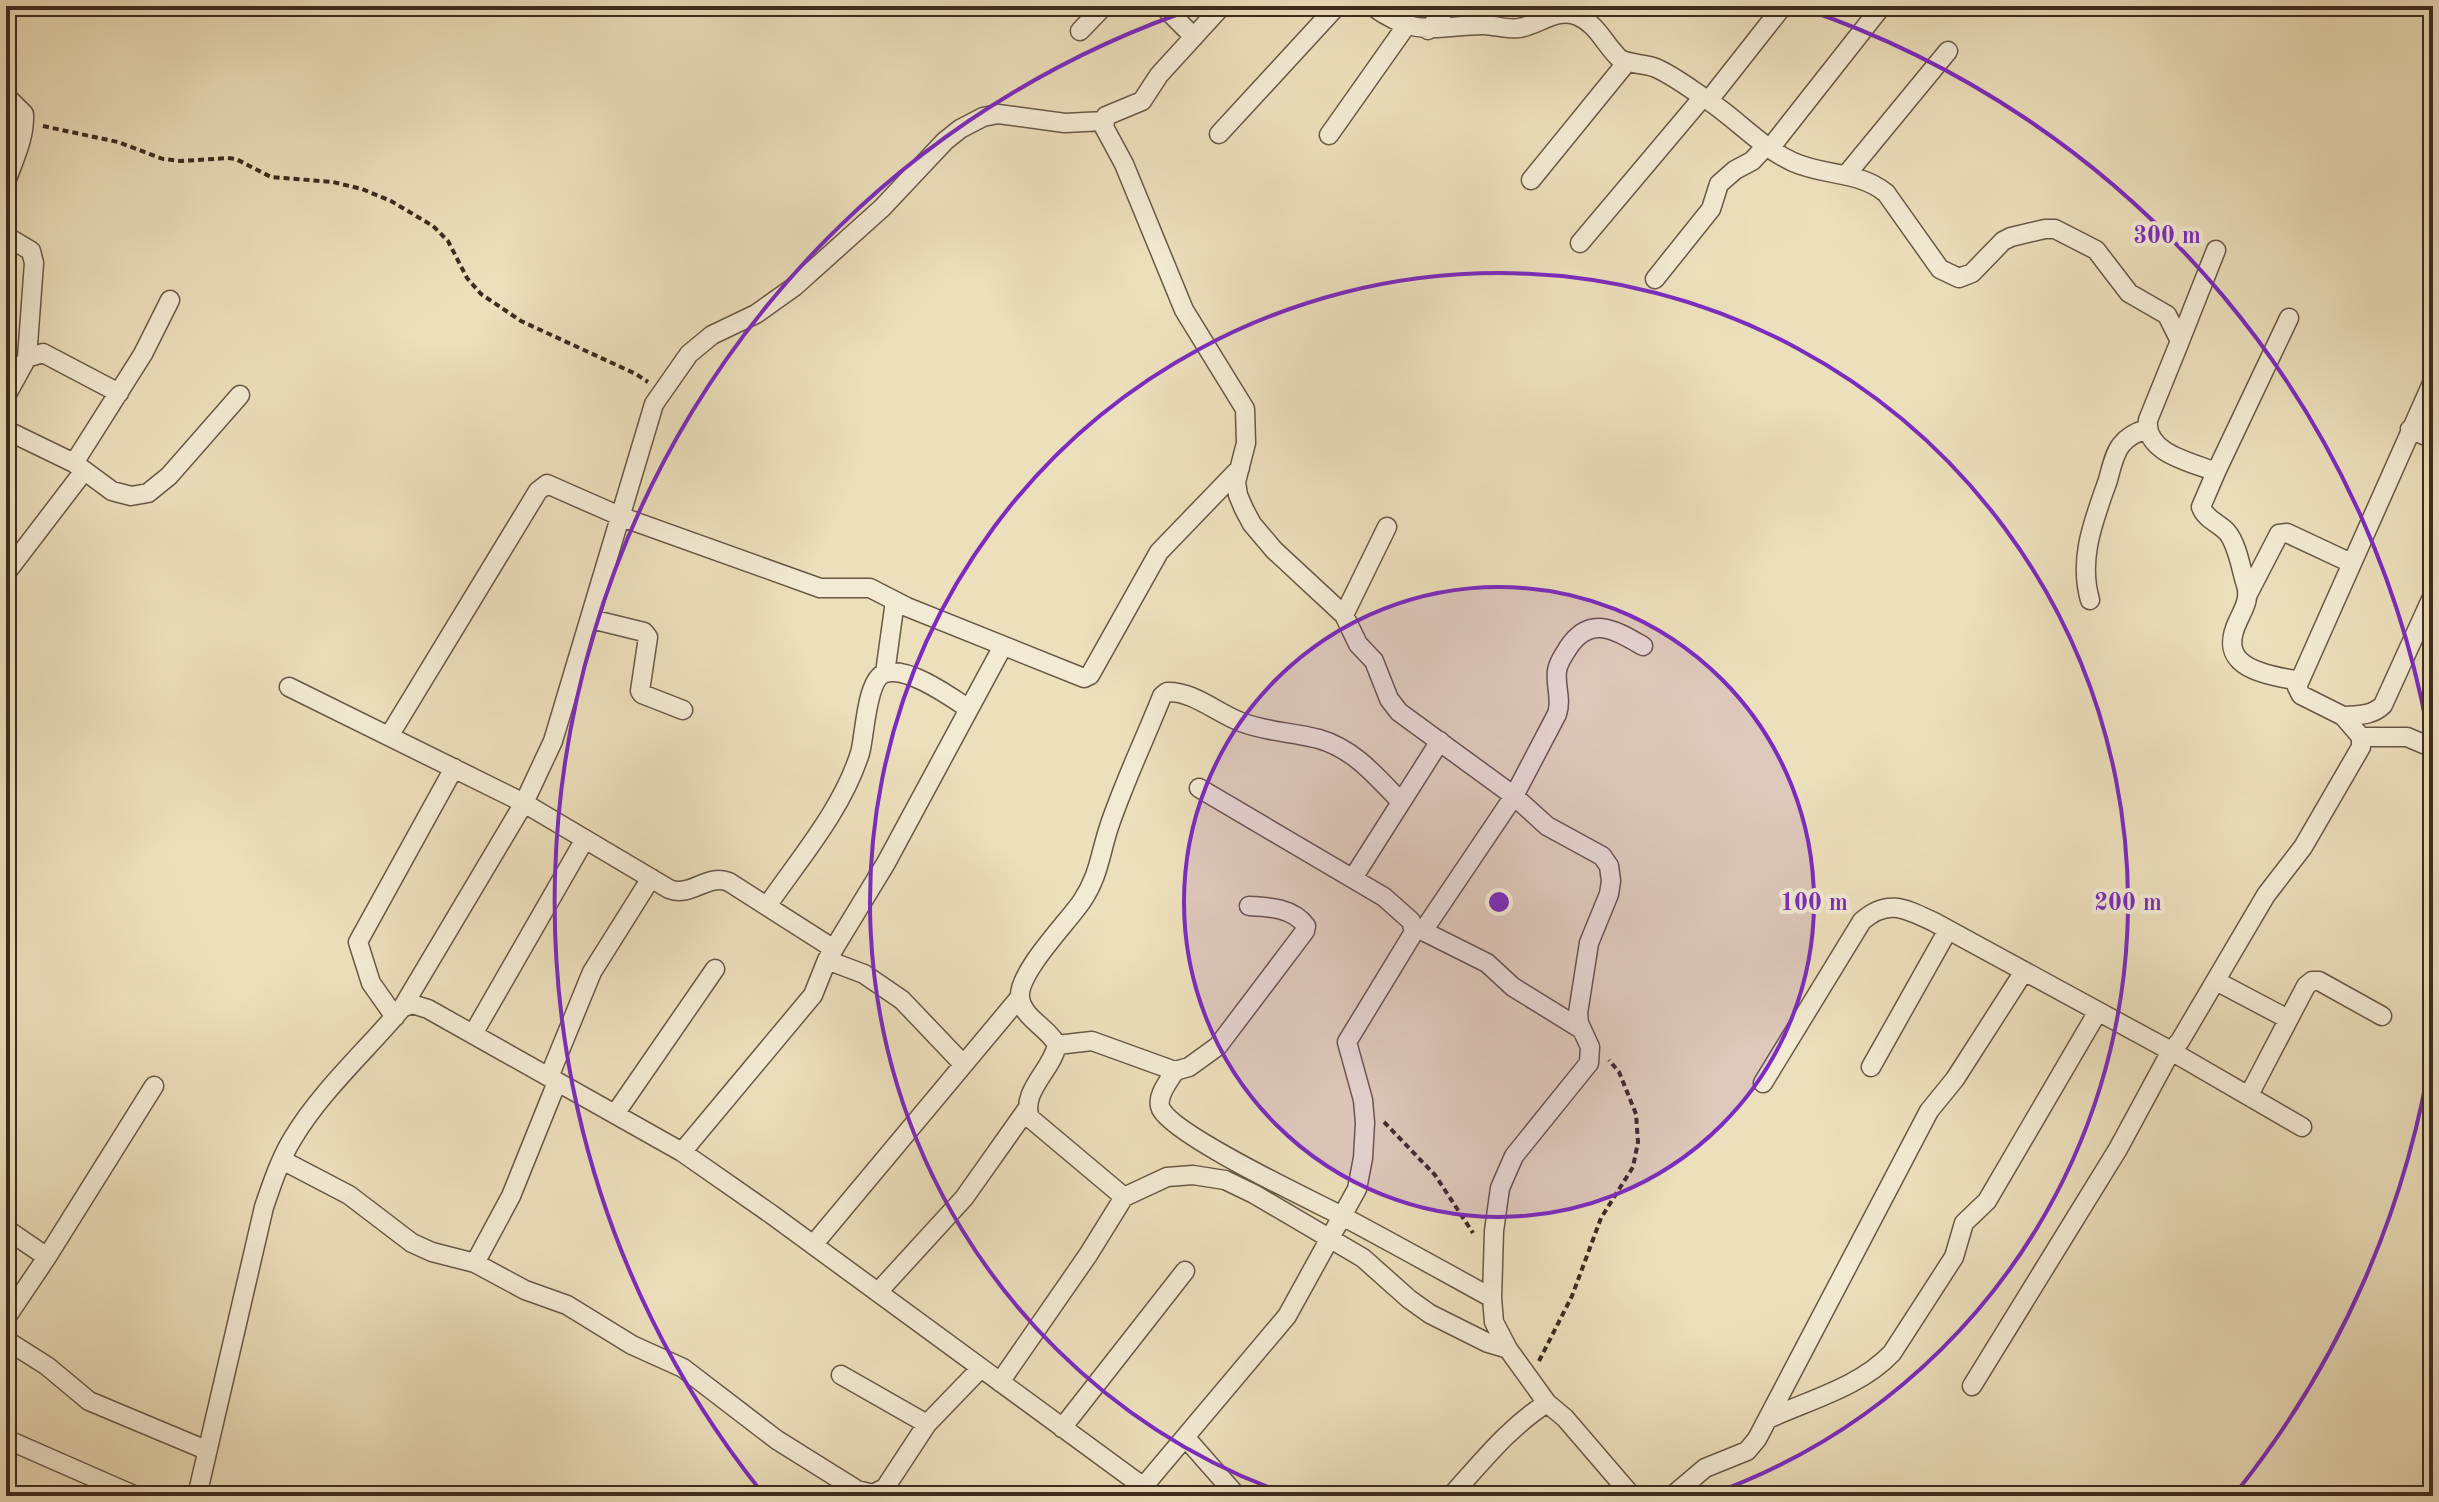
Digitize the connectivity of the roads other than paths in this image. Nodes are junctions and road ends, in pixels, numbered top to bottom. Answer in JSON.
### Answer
{"nodes":[{"id":1,"x":1104,"y":6,"type":"edge"},
{"id":2,"x":1163,"y":6,"type":"edge"},
{"id":3,"x":1222,"y":6,"type":"edge"},
{"id":4,"x":1337,"y":6,"type":"edge"},
{"id":5,"x":1372,"y":6,"type":"edge"},
{"id":6,"x":1448,"y":6,"type":"edge"},
{"id":7,"x":1783,"y":6,"type":"edge"},
{"id":8,"x":1552,"y":11,"type":"edge"},
{"id":9,"x":1878,"y":11,"type":"dead end"},
{"id":10,"x":1406,"y":26,"type":"junction"},
{"id":11,"x":1428,"y":30,"type":"junction"},
{"id":12,"x":1080,"y":31,"type":"dead end"},
{"id":13,"x":1194,"y":37,"type":"junction"},
{"id":14,"x":1948,"y":51,"type":"dead end"},
{"id":15,"x":1627,"y":62,"type":"junction"},
{"id":16,"x":6,"y":96,"type":"edge"},
{"id":17,"x":1706,"y":98,"type":"junction"},
{"id":18,"x":1104,"y":121,"type":"junction"},
{"id":19,"x":1219,"y":134,"type":"dead end"},
{"id":20,"x":1329,"y":135,"type":"dead end"},
{"id":21,"x":1769,"y":146,"type":"junction"},
{"id":22,"x":11,"y":149,"type":"edge"},
{"id":23,"x":1846,"y":175,"type":"junction"},
{"id":24,"x":1531,"y":180,"type":"dead end"},
{"id":25,"x":6,"y":182,"type":"edge"},
{"id":26,"x":6,"y":236,"type":"edge"},
{"id":27,"x":1580,"y":243,"type":"dead end"},
{"id":28,"x":2216,"y":250,"type":"dead end"},
{"id":29,"x":1655,"y":279,"type":"dead end"},
{"id":30,"x":170,"y":300,"type":"dead end"},
{"id":31,"x":2289,"y":318,"type":"dead end"},
{"id":32,"x":2180,"y":341,"type":"junction"},
{"id":33,"x":27,"y":358,"type":"junction"},
{"id":34,"x":2433,"y":381,"type":"edge"},
{"id":35,"x":119,"y":393,"type":"junction"},
{"id":36,"x":240,"y":395,"type":"dead end"},
{"id":37,"x":6,"y":396,"type":"edge"},
{"id":38,"x":2147,"y":429,"type":"junction"},
{"id":39,"x":2410,"y":429,"type":"junction"},
{"id":40,"x":6,"y":430,"type":"edge"},
{"id":41,"x":2433,"y":439,"type":"edge"},
{"id":42,"x":79,"y":467,"type":"junction"},
{"id":43,"x":1240,"y":468,"type":"junction"},
{"id":44,"x":2216,"y":472,"type":"junction"},
{"id":45,"x":622,"y":517,"type":"junction"},
{"id":46,"x":1387,"y":527,"type":"dead end"},
{"id":47,"x":2351,"y":563,"type":"junction"},
{"id":48,"x":6,"y":573,"type":"edge"},
{"id":49,"x":2248,"y":594,"type":"junction"},
{"id":50,"x":2433,"y":595,"type":"edge"},
{"id":51,"x":2090,"y":600,"type":"dead end"},
{"id":52,"x":895,"y":601,"type":"junction"},
{"id":53,"x":1344,"y":615,"type":"junction"},
{"id":54,"x":591,"y":619,"type":"junction"},
{"id":55,"x":1003,"y":646,"type":"junction"},
{"id":56,"x":1643,"y":646,"type":"dead end"},
{"id":57,"x":885,"y":673,"type":"junction"},
{"id":58,"x":2299,"y":681,"type":"junction"},
{"id":59,"x":289,"y":687,"type":"dead end"},
{"id":60,"x":969,"y":709,"type":"junction"},
{"id":61,"x":683,"y":710,"type":"dead end"},
{"id":62,"x":2343,"y":716,"type":"junction"},
{"id":63,"x":389,"y":736,"type":"junction"},
{"id":64,"x":2361,"y":737,"type":"junction"},
{"id":65,"x":1440,"y":741,"type":"junction"},
{"id":66,"x":2433,"y":748,"type":"edge"},
{"id":67,"x":454,"y":768,"type":"junction"},
{"id":68,"x":1199,"y":788,"type":"dead end"},
{"id":69,"x":1514,"y":796,"type":"junction"},
{"id":70,"x":1401,"y":802,"type":"junction"},
{"id":71,"x":524,"y":803,"type":"junction"},
{"id":72,"x":585,"y":839,"type":"junction"},
{"id":73,"x":651,"y":878,"type":"junction"},
{"id":74,"x":1353,"y":878,"type":"junction"},
{"id":75,"x":767,"y":906,"type":"junction"},
{"id":76,"x":1249,"y":906,"type":"dead end"},
{"id":77,"x":1419,"y":929,"type":"junction"},
{"id":78,"x":1948,"y":930,"type":"junction"},
{"id":79,"x":830,"y":954,"type":"junction"},
{"id":80,"x":715,"y":969,"type":"dead end"},
{"id":81,"x":2023,"y":973,"type":"junction"},
{"id":82,"x":2216,"y":981,"type":"junction"},
{"id":83,"x":1020,"y":997,"type":"junction"},
{"id":84,"x":398,"y":1013,"type":"junction"},
{"id":85,"x":2097,"y":1013,"type":"junction"},
{"id":86,"x":2382,"y":1016,"type":"dead end"},
{"id":87,"x":2288,"y":1019,"type":"junction"},
{"id":88,"x":1581,"y":1029,"type":"junction"},
{"id":89,"x":473,"y":1034,"type":"junction"},
{"id":90,"x":1057,"y":1045,"type":"junction"},
{"id":91,"x":2171,"y":1051,"type":"junction"},
{"id":92,"x":963,"y":1064,"type":"junction"},
{"id":93,"x":1871,"y":1067,"type":"dead end"},
{"id":94,"x":1175,"y":1071,"type":"junction"},
{"id":95,"x":553,"y":1080,"type":"junction"},
{"id":96,"x":1763,"y":1083,"type":"dead end"},
{"id":97,"x":154,"y":1086,"type":"dead end"},
{"id":98,"x":2249,"y":1095,"type":"junction"},
{"id":99,"x":1027,"y":1109,"type":"junction"},
{"id":100,"x":615,"y":1114,"type":"junction"},
{"id":101,"x":2302,"y":1127,"type":"dead end"},
{"id":102,"x":682,"y":1152,"type":"junction"},
{"id":103,"x":282,"y":1160,"type":"junction"},
{"id":104,"x":1124,"y":1197,"type":"junction"},
{"id":105,"x":1343,"y":1217,"type":"junction"},
{"id":106,"x":6,"y":1229,"type":"edge"},
{"id":107,"x":1331,"y":1238,"type":"junction"},
{"id":108,"x":813,"y":1245,"type":"junction"},
{"id":109,"x":47,"y":1257,"type":"junction"},
{"id":110,"x":475,"y":1263,"type":"junction"},
{"id":111,"x":1185,"y":1271,"type":"dead end"},
{"id":112,"x":878,"y":1292,"type":"junction"},
{"id":113,"x":1492,"y":1298,"type":"junction"},
{"id":114,"x":6,"y":1318,"type":"edge"},
{"id":115,"x":6,"y":1340,"type":"edge"},
{"id":116,"x":1508,"y":1349,"type":"junction"},
{"id":117,"x":981,"y":1368,"type":"junction"},
{"id":118,"x":841,"y":1375,"type":"dead end"},
{"id":119,"x":1000,"y":1382,"type":"junction"},
{"id":120,"x":1972,"y":1386,"type":"dead end"},
{"id":121,"x":1547,"y":1403,"type":"junction"},
{"id":122,"x":1768,"y":1419,"type":"junction"},
{"id":123,"x":927,"y":1424,"type":"junction"},
{"id":124,"x":1062,"y":1428,"type":"junction"},
{"id":125,"x":1185,"y":1437,"type":"junction"},
{"id":126,"x":6,"y":1439,"type":"edge"},
{"id":127,"x":206,"y":1450,"type":"junction"},
{"id":128,"x":1149,"y":1492,"type":"edge"},
{"id":129,"x":136,"y":1496,"type":"edge"},
{"id":130,"x":197,"y":1496,"type":"edge"},
{"id":131,"x":1237,"y":1496,"type":"edge"},
{"id":132,"x":1451,"y":1496,"type":"edge"},
{"id":133,"x":1632,"y":1496,"type":"edge"},
{"id":134,"x":1672,"y":1496,"type":"edge"}],
"edges":[{"from":1,"to":12,"type":"street"},
{"from":2,"to":13,"type":"street"},
{"from":3,"to":13,"type":"street"},
{"from":4,"to":19,"type":"street"},
{"from":5,"to":10,"type":"street"},
{"from":6,"to":11,"type":"street"},
{"from":7,"to":17,"type":"street"},
{"from":8,"to":11,"type":"street"},
{"from":8,"to":15,"type":"street"},
{"from":9,"to":21,"type":"street"},
{"from":10,"to":11,"type":"street"},
{"from":10,"to":20,"type":"street"},
{"from":13,"to":18,"type":"street"},
{"from":14,"to":23,"type":"street"},
{"from":15,"to":17,"type":"street"},
{"from":15,"to":24,"type":"street"},
{"from":16,"to":22,"type":"street"},
{"from":17,"to":21,"type":"street"},
{"from":17,"to":27,"type":"street"},
{"from":18,"to":43,"type":"street"},
{"from":18,"to":45,"type":"street"},
{"from":21,"to":23,"type":"street"},
{"from":21,"to":29,"type":"street"},
{"from":22,"to":25,"type":"street"},
{"from":23,"to":32,"type":"street"},
{"from":26,"to":33,"type":"street"},
{"from":28,"to":32,"type":"street"},
{"from":30,"to":35,"type":"street"},
{"from":31,"to":44,"type":"street"},
{"from":32,"to":38,"type":"street"},
{"from":33,"to":35,"type":"street"},
{"from":33,"to":37,"type":"street"},
{"from":34,"to":39,"type":"street"},
{"from":35,"to":42,"type":"street"},
{"from":36,"to":42,"type":"street"},
{"from":38,"to":44,"type":"street"},
{"from":38,"to":51,"type":"street"},
{"from":39,"to":41,"type":"street"},
{"from":39,"to":47,"type":"street"},
{"from":40,"to":42,"type":"street"},
{"from":42,"to":48,"type":"street"},
{"from":43,"to":53,"type":"street"},
{"from":43,"to":55,"type":"street"},
{"from":44,"to":49,"type":"street"},
{"from":45,"to":52,"type":"street"},
{"from":45,"to":54,"type":"street"},
{"from":45,"to":63,"type":"street"},
{"from":46,"to":53,"type":"street"},
{"from":47,"to":49,"type":"street"},
{"from":47,"to":58,"type":"street"},
{"from":49,"to":58,"type":"street"},
{"from":50,"to":62,"type":"street"},
{"from":52,"to":55,"type":"street"},
{"from":52,"to":57,"type":"street"},
{"from":53,"to":65,"type":"street"},
{"from":54,"to":61,"type":"street"},
{"from":54,"to":71,"type":"street"},
{"from":55,"to":60,"type":"street"},
{"from":56,"to":69,"type":"street"},
{"from":57,"to":60,"type":"street"},
{"from":57,"to":75,"type":"street"},
{"from":58,"to":62,"type":"street"},
{"from":59,"to":63,"type":"street"},
{"from":60,"to":79,"type":"street"},
{"from":62,"to":64,"type":"street"},
{"from":63,"to":67,"type":"street"},
{"from":64,"to":66,"type":"street"},
{"from":64,"to":82,"type":"street"},
{"from":65,"to":69,"type":"street"},
{"from":65,"to":70,"type":"street"},
{"from":67,"to":71,"type":"street"},
{"from":67,"to":84,"type":"street"},
{"from":68,"to":74,"type":"street"},
{"from":69,"to":77,"type":"street"},
{"from":69,"to":88,"type":"street"},
{"from":70,"to":74,"type":"street"},
{"from":70,"to":83,"type":"street"},
{"from":71,"to":72,"type":"street"},
{"from":71,"to":84,"type":"street"},
{"from":72,"to":73,"type":"street"},
{"from":72,"to":89,"type":"street"},
{"from":73,"to":75,"type":"street"},
{"from":73,"to":95,"type":"street"},
{"from":74,"to":77,"type":"street"},
{"from":75,"to":79,"type":"street"},
{"from":76,"to":94,"type":"street"},
{"from":77,"to":88,"type":"street"},
{"from":77,"to":105,"type":"street"},
{"from":78,"to":81,"type":"street"},
{"from":78,"to":93,"type":"street"},
{"from":78,"to":96,"type":"street"},
{"from":79,"to":92,"type":"street"},
{"from":79,"to":102,"type":"street"},
{"from":80,"to":100,"type":"street"},
{"from":81,"to":85,"type":"street"},
{"from":81,"to":122,"type":"street"},
{"from":82,"to":87,"type":"street"},
{"from":82,"to":91,"type":"street"},
{"from":83,"to":90,"type":"street"},
{"from":83,"to":92,"type":"street"},
{"from":84,"to":89,"type":"street"},
{"from":84,"to":103,"type":"street"},
{"from":85,"to":91,"type":"street"},
{"from":85,"to":122,"type":"street"},
{"from":86,"to":87,"type":"street"},
{"from":87,"to":98,"type":"street"},
{"from":88,"to":113,"type":"street"},
{"from":89,"to":95,"type":"street"},
{"from":90,"to":94,"type":"street"},
{"from":90,"to":99,"type":"street"},
{"from":91,"to":98,"type":"street"},
{"from":91,"to":120,"type":"street"},
{"from":92,"to":108,"type":"street"},
{"from":94,"to":105,"type":"street"},
{"from":95,"to":100,"type":"street"},
{"from":95,"to":110,"type":"street"},
{"from":97,"to":109,"type":"street"},
{"from":98,"to":101,"type":"street"},
{"from":99,"to":104,"type":"street"},
{"from":99,"to":112,"type":"street"},
{"from":100,"to":102,"type":"street"},
{"from":102,"to":108,"type":"street"},
{"from":103,"to":110,"type":"street"},
{"from":103,"to":127,"type":"street"},
{"from":104,"to":107,"type":"street"},
{"from":104,"to":119,"type":"street"},
{"from":105,"to":107,"type":"street"},
{"from":105,"to":113,"type":"street"},
{"from":106,"to":109,"type":"street"},
{"from":107,"to":116,"type":"street"},
{"from":107,"to":125,"type":"street"},
{"from":108,"to":112,"type":"street"},
{"from":109,"to":114,"type":"street"},
{"from":110,"to":123,"type":"street"},
{"from":111,"to":124,"type":"street"},
{"from":112,"to":117,"type":"street"},
{"from":113,"to":116,"type":"street"},
{"from":115,"to":127,"type":"street"},
{"from":116,"to":121,"type":"street"},
{"from":117,"to":119,"type":"street"},
{"from":117,"to":123,"type":"street"},
{"from":118,"to":123,"type":"street"},
{"from":119,"to":124,"type":"street"},
{"from":121,"to":132,"type":"street"},
{"from":121,"to":133,"type":"street"},
{"from":122,"to":134,"type":"street"},
{"from":124,"to":128,"type":"street"},
{"from":125,"to":128,"type":"street"},
{"from":125,"to":131,"type":"street"},
{"from":126,"to":129,"type":"street"},
{"from":127,"to":130,"type":"street"}]}
